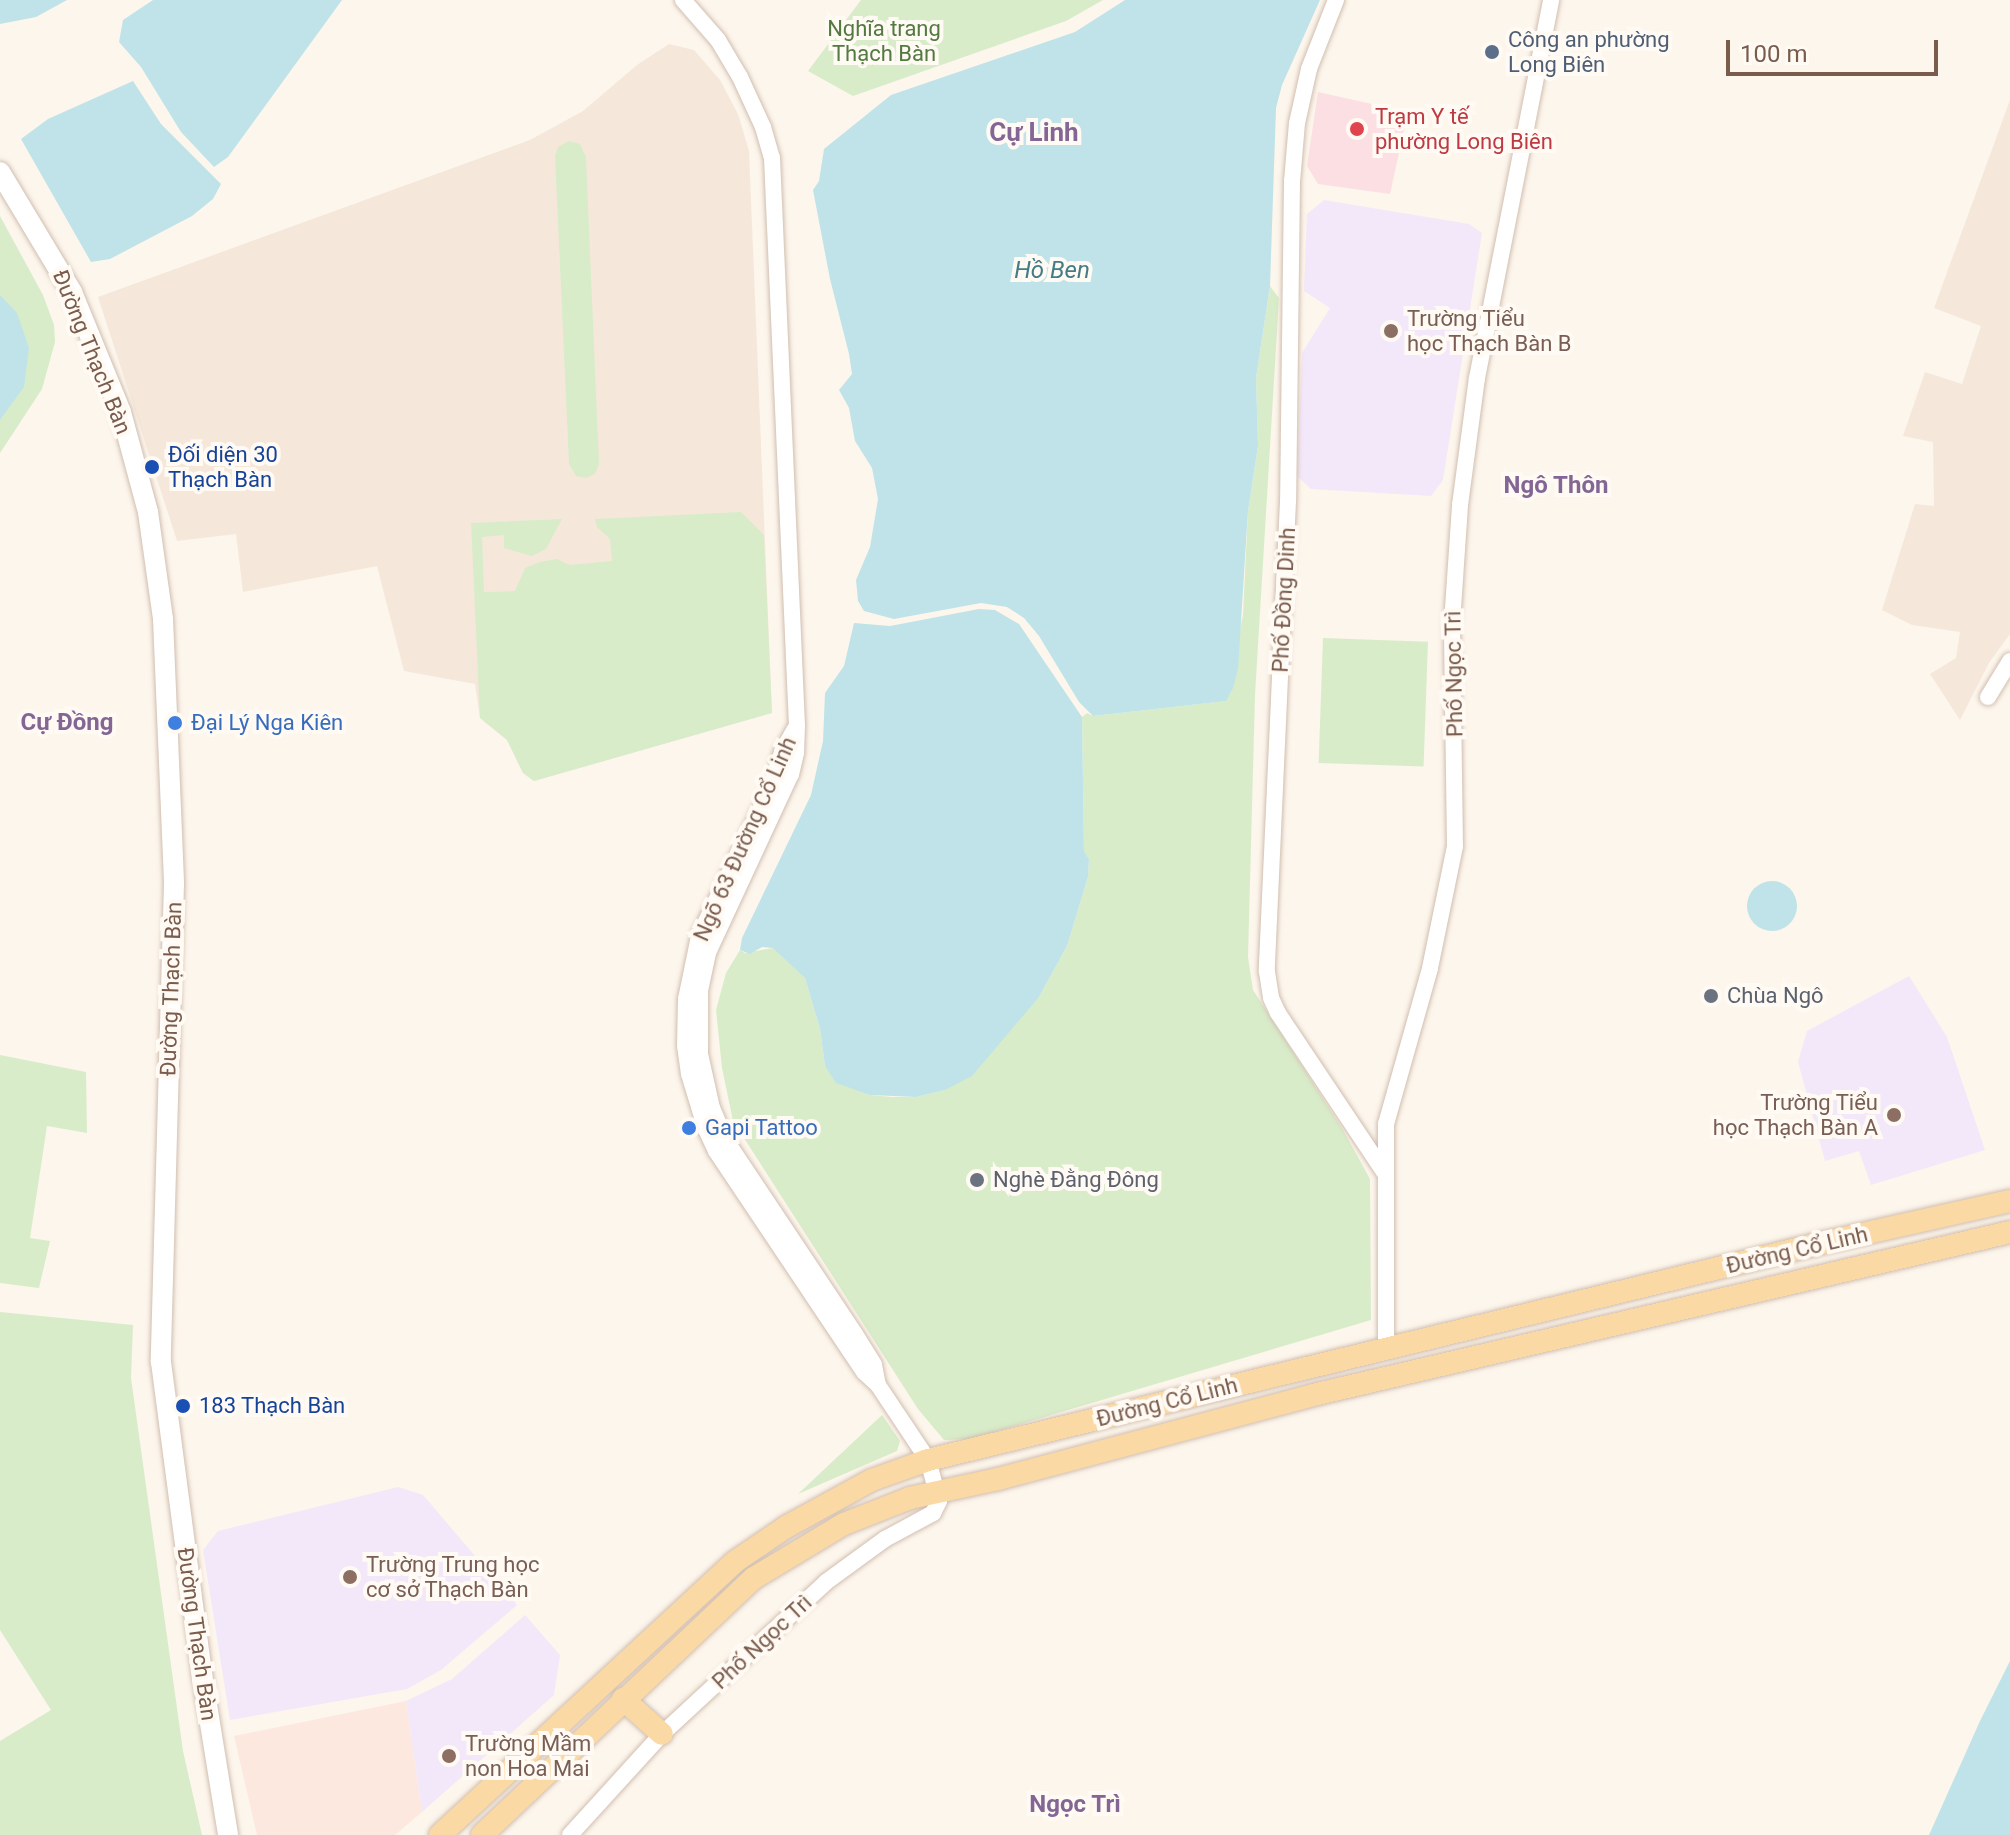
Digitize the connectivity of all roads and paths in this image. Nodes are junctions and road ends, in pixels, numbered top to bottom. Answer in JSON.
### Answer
{"nodes":[{"id":1,"x":683,"y":0,"type":"edge"},
{"id":2,"x":1336,"y":0,"type":"edge"},
{"id":3,"x":1551,"y":0,"type":"edge"},
{"id":4,"x":0,"y":172,"type":"edge"},
{"id":5,"x":2010,"y":661,"type":"edge"},
{"id":6,"x":1988,"y":697,"type":"dead end"},
{"id":7,"x":1384,"y":1172,"type":"junction"},
{"id":8,"x":2010,"y":1201,"type":"edge"},
{"id":9,"x":2010,"y":1232,"type":"edge"},
{"id":10,"x":1862,"y":1234,"type":"junction"},
{"id":11,"x":1869,"y":1263,"type":"junction"},
{"id":12,"x":1386,"y":1348,"type":"junction"},
{"id":13,"x":928,"y":1460,"type":"junction"},
{"id":14,"x":938,"y":1493,"type":"junction"},
{"id":15,"x":623,"y":1699,"type":"junction"},
{"id":16,"x":662,"y":1734,"type":"junction"},
{"id":17,"x":228,"y":1835,"type":"edge"},
{"id":18,"x":440,"y":1835,"type":"edge"},
{"id":19,"x":482,"y":1835,"type":"edge"},
{"id":20,"x":570,"y":1835,"type":"edge"}],
"edges":[{"from":1,"to":13,"type":"street","name":"Ngõ 63 Đường Cổ Linh"},
{"from":2,"to":7,"type":"street","name":"Phố Đồng Dinh"},
{"from":3,"to":7,"type":"street","name":"Phố Ngọc Trì"},
{"from":4,"to":17,"type":"main road","name":"Đường Thạch Bàn"},
{"from":5,"to":6,"type":"street"},
{"from":7,"to":12,"type":"street","name":"Phố Ngọc Trì"},
{"from":8,"to":10,"type":"main road","name":"Đường Cổ Linh"},
{"from":9,"to":11,"type":"main road","name":"Đường Cổ Linh"},
{"from":10,"to":11,"type":"main road"},
{"from":10,"to":12,"type":"main road","name":"Đường Cổ Linh"},
{"from":11,"to":14,"type":"main road","name":"Đường Cổ Linh"},
{"from":12,"to":13,"type":"main road","name":"Đường Cổ Linh"},
{"from":13,"to":14,"type":"street"},
{"from":13,"to":18,"type":"main road","name":"Đường Cổ Linh"},
{"from":14,"to":15,"type":"main road","name":"Đường Cổ Linh"},
{"from":14,"to":16,"type":"street","name":"Phố Ngọc Trì"},
{"from":15,"to":16,"type":"main road"},
{"from":15,"to":19,"type":"main road","name":"Đường Cổ Linh"},
{"from":16,"to":20,"type":"street","name":"Phố Ngọc Trì"}]}
